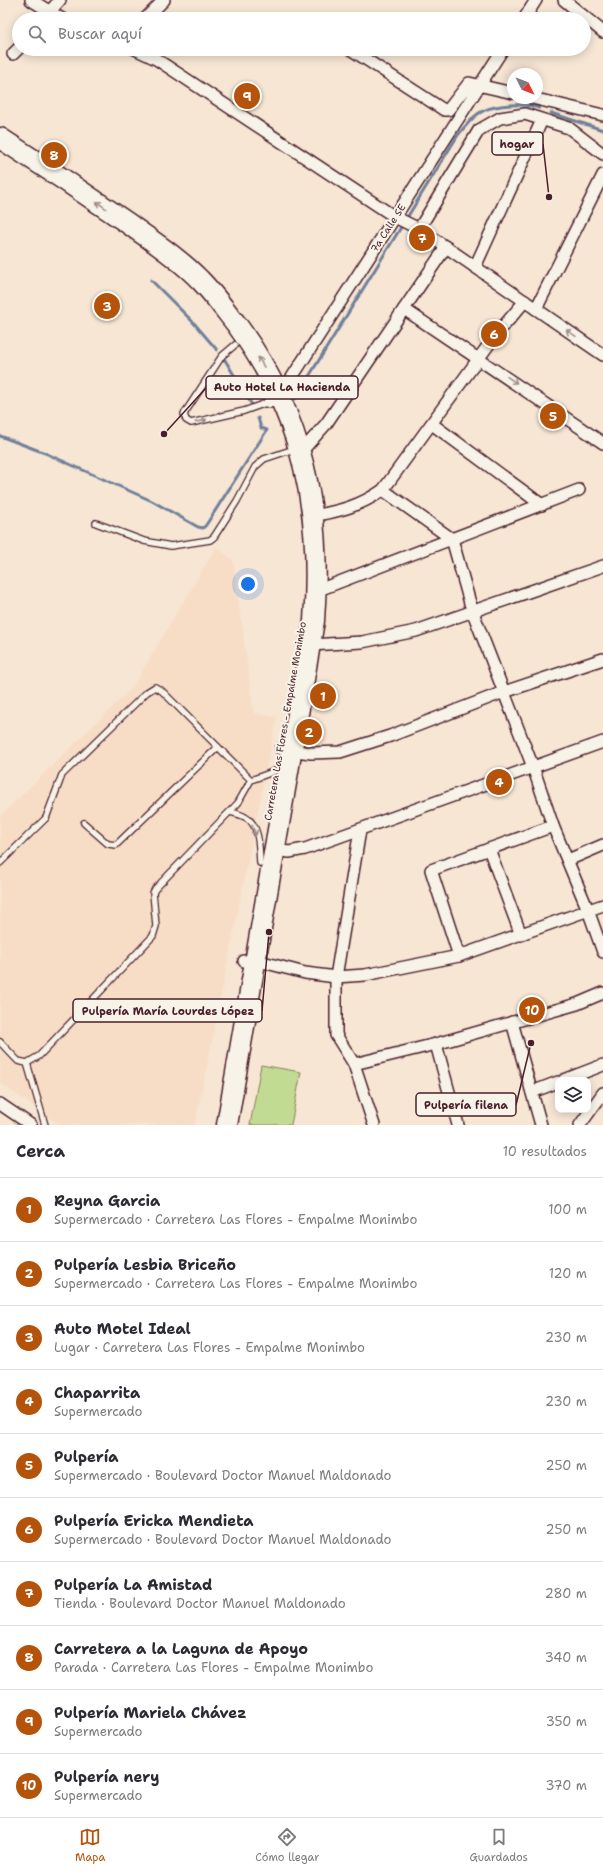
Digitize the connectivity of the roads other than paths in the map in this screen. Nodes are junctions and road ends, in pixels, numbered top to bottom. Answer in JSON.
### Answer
{"nodes":[{"id":1,"x":31,"y":0,"type":"edge"},
{"id":2,"x":60,"y":0,"type":"edge"},
{"id":3,"x":164,"y":0,"type":"edge"},
{"id":4,"x":536,"y":0,"type":"edge"},
{"id":5,"x":564,"y":0,"type":"edge"},
{"id":6,"x":44,"y":12,"type":"edge"},
{"id":7,"x":50,"y":12,"type":"edge"},
{"id":8,"x":152,"y":12,"type":"edge"},
{"id":9,"x":528,"y":12,"type":"edge"},
{"id":10,"x":579,"y":12,"type":"edge"},
{"id":11,"x":591,"y":22,"type":"edge"},
{"id":12,"x":603,"y":32,"type":"edge"},
{"id":13,"x":150,"y":56,"type":"edge"},
{"id":14,"x":361,"y":56,"type":"edge"},
{"id":15,"x":498,"y":56,"type":"edge"},
{"id":16,"x":479,"y":85,"type":"junction"},
{"id":17,"x":507,"y":92,"type":"edge"},
{"id":18,"x":543,"y":100,"type":"edge"},
{"id":19,"x":602,"y":113,"type":"edge"},
{"id":20,"x":542,"y":120,"type":"junction"},
{"id":21,"x":0,"y":138,"type":"edge"},
{"id":22,"x":0,"y":153,"type":"edge"},
{"id":23,"x":603,"y":154,"type":"edge"},
{"id":24,"x":603,"y":175,"type":"edge"},
{"id":25,"x":397,"y":217,"type":"junction"},
{"id":26,"x":415,"y":227,"type":"junction"},
{"id":27,"x":446,"y":247,"type":"junction"},
{"id":28,"x":475,"y":267,"type":"junction"},
{"id":29,"x":525,"y":302,"type":"junction"},
{"id":30,"x":404,"y":309,"type":"junction"},
{"id":31,"x":536,"y":309,"type":"junction"},
{"id":32,"x":235,"y":344,"type":"junction"},
{"id":33,"x":603,"y":355,"type":"edge"},
{"id":34,"x":480,"y":358,"type":"junction"},
{"id":35,"x":274,"y":399,"type":"junction"},
{"id":36,"x":432,"y":424,"type":"junction"},
{"id":37,"x":603,"y":443,"type":"edge"},
{"id":38,"x":294,"y":451,"type":"junction"},
{"id":39,"x":383,"y":490,"type":"junction"},
{"id":40,"x":579,"y":490,"type":"dead end"},
{"id":41,"x":542,"y":505,"type":"junction"},
{"id":42,"x":313,"y":516,"type":"junction"},
{"id":43,"x":96,"y":523,"type":"dead end"},
{"id":44,"x":452,"y":539,"type":"junction"},
{"id":45,"x":603,"y":566,"type":"edge"},
{"id":46,"x":316,"y":591,"type":"junction"},
{"id":47,"x":472,"y":610,"type":"junction"},
{"id":48,"x":310,"y":645,"type":"junction"},
{"id":49,"x":603,"y":659,"type":"edge"},
{"id":50,"x":504,"y":692,"type":"junction"},
{"id":51,"x":603,"y":742,"type":"edge"},
{"id":52,"x":218,"y":747,"type":"junction"},
{"id":53,"x":287,"y":750,"type":"junction"},
{"id":54,"x":533,"y":767,"type":"junction"},
{"id":55,"x":278,"y":770,"type":"junction"},
{"id":56,"x":251,"y":780,"type":"junction"},
{"id":57,"x":230,"y":812,"type":"junction"},
{"id":58,"x":84,"y":823,"type":"dead end"},
{"id":59,"x":553,"y":826,"type":"junction"},
{"id":60,"x":360,"y":830,"type":"junction"},
{"id":61,"x":603,"y":845,"type":"edge"},
{"id":62,"x":489,"y":849,"type":"junction"},
{"id":63,"x":275,"y":850,"type":"junction"},
{"id":64,"x":568,"y":860,"type":"junction"},
{"id":65,"x":0,"y":863,"type":"edge"},
{"id":66,"x":260,"y":863,"type":"junction"},
{"id":67,"x":603,"y":906,"type":"edge"},
{"id":68,"x":588,"y":910,"type":"junction"},
{"id":69,"x":521,"y":935,"type":"junction"},
{"id":70,"x":603,"y":952,"type":"edge"},
{"id":71,"x":459,"y":956,"type":"junction"},
{"id":72,"x":249,"y":960,"type":"junction"},
{"id":73,"x":336,"y":977,"type":"junction"},
{"id":74,"x":603,"y":993,"type":"edge"},
{"id":75,"x":512,"y":1022,"type":"junction"},
{"id":76,"x":0,"y":1042,"type":"edge"},
{"id":77,"x":436,"y":1044,"type":"junction"},
{"id":78,"x":27,"y":1063,"type":"junction"},
{"id":79,"x":354,"y":1064,"type":"junction"},
{"id":80,"x":603,"y":1065,"type":"edge"},
{"id":81,"x":572,"y":1077,"type":"edge"},
{"id":82,"x":555,"y":1083,"type":"edge"},
{"id":83,"x":532,"y":1092,"type":"junction"},
{"id":84,"x":603,"y":1092,"type":"edge"},
{"id":85,"x":0,"y":1104,"type":"edge"},
{"id":86,"x":31,"y":1125,"type":"edge"},
{"id":87,"x":45,"y":1125,"type":"edge"},
{"id":88,"x":215,"y":1125,"type":"edge"},
{"id":89,"x":227,"y":1125,"type":"edge"},
{"id":90,"x":374,"y":1125,"type":"edge"},
{"id":91,"x":458,"y":1125,"type":"edge"},
{"id":92,"x":541,"y":1125,"type":"edge"},
{"id":93,"x":580,"y":1125,"type":"edge"}],
"edges":[{"from":1,"to":6,"type":"street"},
{"from":2,"to":7,"type":"street"},
{"from":3,"to":8,"type":"street"},
{"from":4,"to":9,"type":"street"},
{"from":5,"to":10,"type":"street"},
{"from":11,"to":12,"type":"street"},
{"from":13,"to":25,"type":"street"},
{"from":14,"to":16,"type":"street"},
{"from":15,"to":16,"type":"street","name":"7a Calle SE"},
{"from":16,"to":17,"type":"street"},
{"from":16,"to":25,"type":"street","name":"7a Calle SE"},
{"from":18,"to":19,"type":"street"},
{"from":20,"to":23,"type":"street"},
{"from":20,"to":26,"type":"street"},
{"from":20,"to":28,"type":"street"},
{"from":35,"to":21,"type":"highway","name":"Carretera Las Flores - Empalme Monimbo","one_way":true},
{"from":22,"to":32,"type":"highway","name":"Carretera Las Flores - Empalme Monimbo"},
{"from":24,"to":31,"type":"street"},
{"from":25,"to":26,"type":"street"},
{"from":25,"to":35,"type":"street","name":"7a Calle SE"},
{"from":26,"to":27,"type":"street"},
{"from":27,"to":28,"type":"street"},
{"from":27,"to":30,"type":"street"},
{"from":28,"to":29,"type":"street"},
{"from":29,"to":31,"type":"street"},
{"from":29,"to":34,"type":"street"},
{"from":30,"to":34,"type":"street"},
{"from":30,"to":38,"type":"street"},
{"from":33,"to":31,"type":"street","one_way":true},
{"from":32,"to":35,"type":"highway","name":"Carretera Las Flores - Empalme Monimbo"},
{"from":32,"to":35,"type":"lane","one_way":true},
{"from":34,"to":36,"type":"street"},
{"from":34,"to":37,"type":"street","one_way":true},
{"from":35,"to":38,"type":"highway","name":"Carretera Las Flores - Empalme Monimbo"},
{"from":36,"to":39,"type":"street"},
{"from":36,"to":41,"type":"street"},
{"from":38,"to":42,"type":"highway","name":"Carretera Las Flores - Empalme Monimbo"},
{"from":38,"to":43,"type":"lane"},
{"from":38,"to":53,"type":"highway","name":"Carretera Las Flores - Empalme Monimbo"},
{"from":39,"to":42,"type":"street"},
{"from":39,"to":44,"type":"street"},
{"from":40,"to":41,"type":"street"},
{"from":41,"to":44,"type":"street"},
{"from":42,"to":46,"type":"highway","name":"Carretera Las Flores - Empalme Monimbo"},
{"from":44,"to":46,"type":"street"},
{"from":44,"to":47,"type":"street"},
{"from":45,"to":47,"type":"street"},
{"from":46,"to":48,"type":"highway","name":"Carretera Las Flores - Empalme Monimbo"},
{"from":47,"to":48,"type":"street"},
{"from":47,"to":50,"type":"street"},
{"from":48,"to":53,"type":"highway","name":"Carretera Las Flores - Empalme Monimbo"},
{"from":49,"to":50,"type":"street"},
{"from":50,"to":53,"type":"street"},
{"from":50,"to":54,"type":"street"},
{"from":51,"to":54,"type":"street"},
{"from":52,"to":56,"type":"lane"},
{"from":52,"to":58,"type":"lane"},
{"from":52,"to":65,"type":"lane"},
{"from":53,"to":55,"type":"highway","name":"Carretera Las Flores - Empalme Monimbo"},
{"from":53,"to":63,"type":"highway","name":"Carretera Las Flores - Empalme Monimbo"},
{"from":54,"to":59,"type":"street"},
{"from":54,"to":60,"type":"street"},
{"from":55,"to":56,"type":"lane"},
{"from":55,"to":66,"type":"highway","name":"Carretera Las Flores - Empalme Monimbo"},
{"from":56,"to":57,"type":"lane"},
{"from":57,"to":66,"type":"lane","one_way":true},
{"from":57,"to":78,"type":"lane"},
{"from":59,"to":62,"type":"street"},
{"from":59,"to":64,"type":"street"},
{"from":60,"to":63,"type":"street"},
{"from":60,"to":73,"type":"street"},
{"from":61,"to":64,"type":"street"},
{"from":62,"to":69,"type":"street"},
{"from":62,"to":71,"type":"street"},
{"from":63,"to":72,"type":"highway","name":"Carretera Las Flores - Empalme Monimbo"},
{"from":64,"to":68,"type":"street"},
{"from":66,"to":72,"type":"highway","name":"Carretera Las Flores - Empalme Monimbo"},
{"from":67,"to":68,"type":"street"},
{"from":68,"to":69,"type":"street"},
{"from":68,"to":70,"type":"street"},
{"from":69,"to":71,"type":"street"},
{"from":71,"to":73,"type":"street"},
{"from":72,"to":73,"type":"street"},
{"from":72,"to":88,"type":"highway","name":"Carretera Las Flores - Empalme Monimbo"},
{"from":72,"to":89,"type":"highway","name":"Carretera Las Flores - Empalme Monimbo"},
{"from":73,"to":79,"type":"street"},
{"from":74,"to":75,"type":"street"},
{"from":75,"to":77,"type":"street"},
{"from":75,"to":83,"type":"street"},
{"from":76,"to":78,"type":"lane"},
{"from":77,"to":79,"type":"street"},
{"from":77,"to":91,"type":"street"},
{"from":78,"to":87,"type":"lane"},
{"from":79,"to":90,"type":"street"},
{"from":80,"to":81,"type":"street"},
{"from":82,"to":83,"type":"street"},
{"from":83,"to":92,"type":"street"},
{"from":84,"to":93,"type":"street"},
{"from":85,"to":86,"type":"street"}]}
